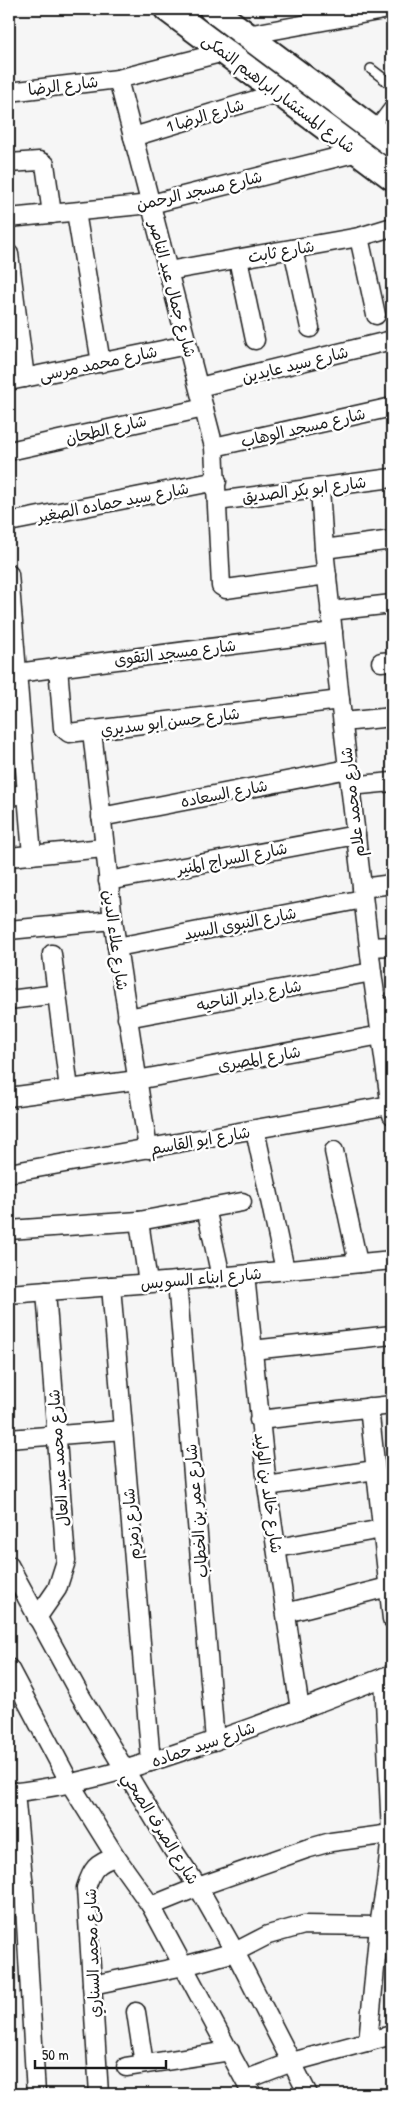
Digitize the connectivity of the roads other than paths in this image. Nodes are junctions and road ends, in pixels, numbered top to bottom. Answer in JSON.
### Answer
{"nodes":[{"id":1,"x":167,"y":9,"type":"edge"},
{"id":2,"x":212,"y":9,"type":"edge"},
{"id":3,"x":389,"y":9,"type":"edge"},
{"id":4,"x":247,"y":35,"type":"junction"},
{"id":5,"x":224,"y":52,"type":"junction"},
{"id":6,"x":371,"y":69,"type":"dead end"},
{"id":7,"x":118,"y":79,"type":"junction"},
{"id":8,"x":390,"y":79,"type":"edge"},
{"id":9,"x":9,"y":92,"type":"edge"},
{"id":10,"x":278,"y":93,"type":"junction"},
{"id":11,"x":392,"y":104,"type":"edge"},
{"id":12,"x":372,"y":129,"type":"junction"},
{"id":13,"x":133,"y":137,"type":"junction"},
{"id":14,"x":392,"y":144,"type":"edge"},
{"id":15,"x":358,"y":152,"type":"junction"},
{"id":16,"x":9,"y":163,"type":"edge"},
{"id":17,"x":392,"y":177,"type":"edge"},
{"id":18,"x":150,"y":204,"type":"junction"},
{"id":19,"x":76,"y":212,"type":"junction"},
{"id":20,"x":52,"y":214,"type":"junction"},
{"id":21,"x":9,"y":218,"type":"edge"},
{"id":22,"x":392,"y":227,"type":"edge"},
{"id":23,"x":359,"y":237,"type":"junction"},
{"id":24,"x":294,"y":249,"type":"junction"},
{"id":25,"x":9,"y":254,"type":"edge"},
{"id":26,"x":238,"y":259,"type":"junction"},
{"id":27,"x":168,"y":271,"type":"junction"},
{"id":28,"x":376,"y":315,"type":"dead end"},
{"id":29,"x":310,"y":328,"type":"dead end"},
{"id":30,"x":254,"y":340,"type":"dead end"},
{"id":31,"x":392,"y":340,"type":"edge"},
{"id":32,"x":188,"y":345,"type":"junction"},
{"id":33,"x":101,"y":363,"type":"junction"},
{"id":34,"x":17,"y":380,"type":"edge"},
{"id":35,"x":199,"y":387,"type":"junction"},
{"id":36,"x":392,"y":407,"type":"edge"},
{"id":37,"x":204,"y":408,"type":"junction"},
{"id":38,"x":214,"y":447,"type":"junction"},
{"id":39,"x":9,"y":451,"type":"edge"},
{"id":40,"x":392,"y":478,"type":"edge"},
{"id":41,"x":217,"y":481,"type":"junction"},
{"id":42,"x":320,"y":488,"type":"junction"},
{"id":43,"x":217,"y":500,"type":"junction"},
{"id":44,"x":9,"y":522,"type":"edge"},
{"id":45,"x":392,"y":540,"type":"edge"},
{"id":46,"x":324,"y":549,"type":"junction"},
{"id":47,"x":9,"y":574,"type":"edge"},
{"id":48,"x":327,"y":575,"type":"junction"},
{"id":49,"x":10,"y":597,"type":"edge"},
{"id":50,"x":392,"y":604,"type":"edge"},
{"id":51,"x":330,"y":611,"type":"junction"},
{"id":52,"x":333,"y":632,"type":"junction"},
{"id":53,"x":14,"y":663,"type":"edge"},
{"id":54,"x":58,"y":667,"type":"junction"},
{"id":55,"x":340,"y":700,"type":"junction"},
{"id":56,"x":392,"y":717,"type":"edge"},
{"id":57,"x":343,"y":722,"type":"junction"},
{"id":58,"x":15,"y":726,"type":"edge"},
{"id":59,"x":92,"y":731,"type":"junction"},
{"id":60,"x":349,"y":778,"type":"junction"},
{"id":61,"x":392,"y":782,"type":"edge"},
{"id":62,"x":27,"y":794,"type":"junction"},
{"id":63,"x":9,"y":796,"type":"edge"},
{"id":64,"x":100,"y":817,"type":"junction"},
{"id":65,"x":356,"y":835,"type":"junction"},
{"id":66,"x":104,"y":848,"type":"junction"},
{"id":67,"x":32,"y":854,"type":"junction"},
{"id":68,"x":9,"y":857,"type":"edge"},
{"id":69,"x":108,"y":881,"type":"junction"},
{"id":70,"x":392,"y":884,"type":"edge"},
{"id":71,"x":363,"y":893,"type":"junction"},
{"id":72,"x":113,"y":920,"type":"junction"},
{"id":73,"x":9,"y":930,"type":"edge"},
{"id":74,"x":392,"y":946,"type":"edge"},
{"id":75,"x":117,"y":947,"type":"junction"},
{"id":76,"x":370,"y":947,"type":"junction"},
{"id":77,"x":52,"y":954,"type":"dead end"},
{"id":78,"x":372,"y":972,"type":"junction"},
{"id":79,"x":57,"y":994,"type":"junction"},
{"id":80,"x":9,"y":1000,"type":"edge"},
{"id":81,"x":384,"y":1007,"type":"edge"},
{"id":82,"x":127,"y":1018,"type":"junction"},
{"id":83,"x":381,"y":1036,"type":"junction"},
{"id":84,"x":389,"y":1072,"type":"edge"},
{"id":85,"x":137,"y":1080,"type":"junction"},
{"id":86,"x":69,"y":1089,"type":"junction"},
{"id":87,"x":9,"y":1097,"type":"edge"},
{"id":88,"x":391,"y":1110,"type":"edge"},
{"id":89,"x":255,"y":1130,"type":"junction"},
{"id":90,"x":148,"y":1149,"type":"junction"},
{"id":91,"x":334,"y":1151,"type":"dead end"},
{"id":92,"x":9,"y":1173,"type":"edge"},
{"id":93,"x":242,"y":1202,"type":"dead end"},
{"id":94,"x":206,"y":1208,"type":"junction"},
{"id":95,"x":139,"y":1221,"type":"junction"},
{"id":96,"x":9,"y":1230,"type":"edge"},
{"id":97,"x":392,"y":1260,"type":"edge"},
{"id":98,"x":358,"y":1263,"type":"junction"},
{"id":99,"x":285,"y":1270,"type":"junction"},
{"id":100,"x":245,"y":1275,"type":"junction"},
{"id":101,"x":221,"y":1277,"type":"junction"},
{"id":102,"x":177,"y":1281,"type":"junction"},
{"id":103,"x":148,"y":1283,"type":"junction"},
{"id":104,"x":111,"y":1286,"type":"junction"},
{"id":105,"x":46,"y":1291,"type":"junction"},
{"id":106,"x":9,"y":1294,"type":"edge"},
{"id":107,"x":392,"y":1335,"type":"edge"},
{"id":108,"x":252,"y":1350,"type":"junction"},
{"id":109,"x":392,"y":1405,"type":"edge"},
{"id":110,"x":369,"y":1407,"type":"junction"},
{"id":111,"x":259,"y":1420,"type":"junction"},
{"id":112,"x":123,"y":1430,"type":"junction"},
{"id":113,"x":56,"y":1436,"type":"junction"},
{"id":114,"x":9,"y":1440,"type":"edge"},
{"id":115,"x":375,"y":1470,"type":"junction"},
{"id":116,"x":267,"y":1486,"type":"junction"},
{"id":117,"x":382,"y":1529,"type":"junction"},
{"id":118,"x":277,"y":1548,"type":"junction"},
{"id":119,"x":9,"y":1565,"type":"edge"},
{"id":120,"x":388,"y":1587,"type":"junction"},
{"id":121,"x":286,"y":1613,"type":"junction"},
{"id":122,"x":37,"y":1618,"type":"junction"},
{"id":123,"x":392,"y":1619,"type":"edge"},
{"id":124,"x":9,"y":1669,"type":"edge"},
{"id":125,"x":388,"y":1675,"type":"edge"},
{"id":126,"x":300,"y":1710,"type":"junction"},
{"id":127,"x":215,"y":1741,"type":"junction"},
{"id":128,"x":150,"y":1762,"type":"junction"},
{"id":129,"x":125,"y":1770,"type":"junction"},
{"id":130,"x":71,"y":1785,"type":"junction"},
{"id":131,"x":12,"y":1793,"type":"edge"},
{"id":132,"x":391,"y":1834,"type":"edge"},
{"id":133,"x":116,"y":1857,"type":"junction"},
{"id":134,"x":198,"y":1887,"type":"junction"},
{"id":135,"x":151,"y":1906,"type":"junction"},
{"id":136,"x":379,"y":1926,"type":"junction"},
{"id":137,"x":236,"y":1952,"type":"junction"},
{"id":138,"x":184,"y":1966,"type":"junction"},
{"id":139,"x":92,"y":1985,"type":"junction"},
{"id":140,"x":136,"y":2012,"type":"dead end"},
{"id":141,"x":392,"y":2035,"type":"edge"},
{"id":142,"x":368,"y":2042,"type":"junction"},
{"id":143,"x":230,"y":2051,"type":"junction"},
{"id":144,"x":292,"y":2062,"type":"junction"},
{"id":145,"x":144,"y":2064,"type":"junction"},
{"id":146,"x":126,"y":2067,"type":"dead end"},
{"id":147,"x":249,"y":2087,"type":"edge"},
{"id":148,"x":31,"y":2094,"type":"edge"},
{"id":149,"x":36,"y":2094,"type":"edge"},
{"id":150,"x":99,"y":2094,"type":"edge"},
{"id":151,"x":308,"y":2094,"type":"edge"}],
"edges":[{"from":1,"to":5,"type":"main road","name":"شارع المستشار ابراهيم النمكى"},
{"from":2,"to":4,"type":"main road","name":"شارع المستشار ابراهيم النمكى"},
{"from":3,"to":4,"type":"street"},
{"from":4,"to":12,"type":"main road","name":"شارع المستشار ابراهيم النمكى"},
{"from":5,"to":7,"type":"street","name":"شارع الرضا"},
{"from":5,"to":10,"type":"main road","name":"شارع المستشار ابراهيم النمكى"},
{"from":6,"to":8,"type":"lane"},
{"from":7,"to":9,"type":"street","name":"شارع الرضا"},
{"from":7,"to":13,"type":"street","name":"شارع جمال عبد الناصر"},
{"from":10,"to":13,"type":"street","name":"شارع الرضا 1"},
{"from":10,"to":15,"type":"main road","name":"شارع المستشار ابراهيم النمكى"},
{"from":11,"to":12,"type":"lane"},
{"from":12,"to":14,"type":"main road","name":"شارع المستشار ابراهيم النمكى"},
{"from":13,"to":18,"type":"street","name":"شارع جمال عبد الناصر"},
{"from":15,"to":17,"type":"main road","name":"شارع المستشار ابراهيم النمكى"},
{"from":15,"to":18,"type":"street","name":"شارع مسجد الرحمن"},
{"from":16,"to":20,"type":"street"},
{"from":18,"to":19,"type":"street","name":"شارع مسجد الرحمن"},
{"from":18,"to":27,"type":"street","name":"شارع جمال عبد الناصر"},
{"from":19,"to":20,"type":"street","name":"شارع مسجد الرحمن"},
{"from":19,"to":33,"type":"street"},
{"from":20,"to":21,"type":"street","name":"شارع مسجد الرحمن"},
{"from":22,"to":23,"type":"street","name":"شارع ثابت"},
{"from":23,"to":24,"type":"street","name":"شارع ثابت"},
{"from":23,"to":28,"type":"street"},
{"from":24,"to":26,"type":"street","name":"شارع ثابت"},
{"from":24,"to":29,"type":"street"},
{"from":25,"to":34,"type":"street"},
{"from":26,"to":27,"type":"street","name":"شارع ثابت"},
{"from":26,"to":30,"type":"street"},
{"from":27,"to":32,"type":"street","name":"شارع جمال عبد الناصر"},
{"from":31,"to":35,"type":"street","name":"شارع سيد عابدين"},
{"from":32,"to":33,"type":"street","name":"شارع محمد مرسى"},
{"from":32,"to":35,"type":"street","name":"شارع جمال عبد الناصر"},
{"from":33,"to":34,"type":"street","name":"شارع محمد مرسى"},
{"from":35,"to":37,"type":"street","name":"شارع جمال عبد الناصر"},
{"from":36,"to":38,"type":"street","name":"شارع مسجد الوهاب"},
{"from":37,"to":38,"type":"street","name":"شارع جمال عبد الناصر"},
{"from":37,"to":39,"type":"street","name":"شارع الطحان"},
{"from":38,"to":41,"type":"street","name":"شارع جمال عبد الناصر"},
{"from":40,"to":42,"type":"street","name":"شارع ابو بكر الصديق"},
{"from":41,"to":43,"type":"street","name":"شارع جمال عبد الناصر"},
{"from":41,"to":44,"type":"street","name":"شارع سيد حماده الصغير"},
{"from":42,"to":43,"type":"street","name":"شارع ابو بكر الصديق"},
{"from":42,"to":46,"type":"street","name":"شارع محمد علام"},
{"from":43,"to":48,"type":"street","name":"شارع جمال عبد الناصر"},
{"from":45,"to":46,"type":"street"},
{"from":46,"to":48,"type":"street","name":"شارع محمد علام"},
{"from":47,"to":49,"type":"street"},
{"from":48,"to":51,"type":"street","name":"شارع محمد علام"},
{"from":49,"to":53,"type":"street"},
{"from":50,"to":51,"type":"street"},
{"from":51,"to":52,"type":"street","name":"شارع محمد علام"},
{"from":52,"to":54,"type":"street","name":"شارع مسجد التقوى"},
{"from":52,"to":55,"type":"street","name":"شارع محمد علام"},
{"from":53,"to":54,"type":"street","name":"شارع مسجد التقوى"},
{"from":53,"to":58,"type":"street"},
{"from":54,"to":59,"type":"street","name":"شارع حسن ابو سديري"},
{"from":55,"to":57,"type":"street","name":"شارع محمد علام"},
{"from":55,"to":59,"type":"street","name":"شارع حسن ابو سديري"},
{"from":56,"to":57,"type":"street"},
{"from":57,"to":60,"type":"street","name":"شارع محمد علام"},
{"from":58,"to":62,"type":"street"},
{"from":59,"to":64,"type":"street","name":"شارع علاء الدين"},
{"from":60,"to":61,"type":"street","name":"شارع السعاده"},
{"from":60,"to":64,"type":"street","name":"شارع السعاده"},
{"from":60,"to":65,"type":"street","name":"شارع محمد علام"},
{"from":62,"to":63,"type":"street"},
{"from":62,"to":67,"type":"street"},
{"from":64,"to":66,"type":"street","name":"شارع علاء الدين"},
{"from":65,"to":69,"type":"street","name":"شارع السراج المنير"},
{"from":65,"to":71,"type":"street","name":"شارع محمد علام"},
{"from":66,"to":67,"type":"street"},
{"from":66,"to":69,"type":"street","name":"شارع علاء الدين"},
{"from":67,"to":68,"type":"street"},
{"from":69,"to":72,"type":"street","name":"شارع علاء الدين"},
{"from":70,"to":71,"type":"street","name":"شارع النبوى السيد"},
{"from":71,"to":75,"type":"street","name":"شارع النبوى السيد"},
{"from":71,"to":76,"type":"street","name":"شارع محمد علام"},
{"from":72,"to":73,"type":"street"},
{"from":72,"to":75,"type":"street","name":"شارع علاء الدين"},
{"from":74,"to":76,"type":"street"},
{"from":75,"to":82,"type":"street","name":"شارع علاء الدين"},
{"from":76,"to":78,"type":"street","name":"شارع محمد علام"},
{"from":77,"to":79,"type":"street"},
{"from":78,"to":81,"type":"street","name":"شارع محمد علام"},
{"from":78,"to":82,"type":"street","name":"شارع داير الناحيه"},
{"from":79,"to":80,"type":"street"},
{"from":79,"to":86,"type":"street"},
{"from":81,"to":83,"type":"street","name":"شارع محمد علام"},
{"from":82,"to":85,"type":"street","name":"شارع علاء الدين"},
{"from":83,"to":84,"type":"street","name":"شارع محمد علام"},
{"from":83,"to":85,"type":"street","name":"شارع المصرى"},
{"from":84,"to":88,"type":"street","name":"شارع محمد علام"},
{"from":85,"to":86,"type":"street","name":"شارع المصرى"},
{"from":85,"to":90,"type":"street","name":"شارع علاء الدين"},
{"from":86,"to":87,"type":"street","name":"شارع المصرى"},
{"from":88,"to":89,"type":"street","name":"شارع ابو القاسم"},
{"from":89,"to":90,"type":"street","name":"شارع ابو القاسم"},
{"from":89,"to":99,"type":"street"},
{"from":90,"to":92,"type":"street","name":"شارع ابو القاسم"},
{"from":91,"to":98,"type":"street"},
{"from":93,"to":94,"type":"street"},
{"from":94,"to":95,"type":"street"},
{"from":94,"to":101,"type":"street"},
{"from":95,"to":96,"type":"street"},
{"from":95,"to":103,"type":"street"},
{"from":97,"to":98,"type":"street","name":"شارع ابناء السويس"},
{"from":98,"to":99,"type":"street","name":"شارع ابناء السويس"},
{"from":99,"to":100,"type":"street","name":"شارع ابناء السويس"},
{"from":100,"to":101,"type":"street","name":"شارع ابناء السويس"},
{"from":100,"to":108,"type":"street","name":"شارع خالد بن الوليد"},
{"from":101,"to":102,"type":"street","name":"شارع ابناء السويس"},
{"from":102,"to":103,"type":"street","name":"شارع ابناء السويس"},
{"from":102,"to":127,"type":"street","name":"شارع عمر بن الخطاب"},
{"from":103,"to":104,"type":"street","name":"شارع ابناء السويس"},
{"from":104,"to":105,"type":"street","name":"شارع ابناء السويس"},
{"from":104,"to":112,"type":"street","name":"شارع زمزم"},
{"from":105,"to":106,"type":"street","name":"شارع ابناء السويس"},
{"from":105,"to":113,"type":"street","name":"شارع محمد عبد العال"},
{"from":107,"to":108,"type":"street"},
{"from":108,"to":111,"type":"street","name":"شارع خالد بن الوليد"},
{"from":109,"to":110,"type":"street"},
{"from":110,"to":111,"type":"street"},
{"from":110,"to":115,"type":"street"},
{"from":111,"to":116,"type":"street","name":"شارع خالد بن الوليد"},
{"from":112,"to":113,"type":"street"},
{"from":112,"to":128,"type":"street","name":"شارع زمزم"},
{"from":113,"to":114,"type":"street"},
{"from":113,"to":122,"type":"street","name":"شارع محمد عبد العال"},
{"from":115,"to":116,"type":"street"},
{"from":115,"to":117,"type":"street"},
{"from":116,"to":118,"type":"street","name":"شارع خالد بن الوليد"},
{"from":117,"to":118,"type":"street"},
{"from":117,"to":120,"type":"street"},
{"from":118,"to":121,"type":"street","name":"شارع خالد بن الوليد"},
{"from":119,"to":122,"type":"street","name":"شارع الصرف الصحي"},
{"from":120,"to":121,"type":"street"},
{"from":120,"to":123,"type":"street"},
{"from":121,"to":126,"type":"street","name":"شارع خالد بن الوليد"},
{"from":122,"to":129,"type":"street","name":"شارع الصرف الصحي"},
{"from":124,"to":130,"type":"street"},
{"from":125,"to":126,"type":"street","name":"شارع سيد حماده"},
{"from":125,"to":132,"type":"street"},
{"from":126,"to":127,"type":"street","name":"شارع سيد حماده"},
{"from":127,"to":128,"type":"street","name":"شارع سيد حماده"},
{"from":128,"to":129,"type":"street","name":"شارع سيد حماده"},
{"from":129,"to":130,"type":"street","name":"شارع سيد حماده"},
{"from":129,"to":134,"type":"street","name":"شارع الصرف الصحي"},
{"from":130,"to":131,"type":"street","name":"شارع سيد حماده"},
{"from":130,"to":133,"type":"street"},
{"from":131,"to":149,"type":"street"},
{"from":132,"to":134,"type":"street"},
{"from":132,"to":136,"type":"street"},
{"from":133,"to":135,"type":"street"},
{"from":133,"to":139,"type":"street","name":"شارع محمد السناري"},
{"from":134,"to":135,"type":"street"},
{"from":134,"to":137,"type":"street","name":"شارع الصرف الصحي"},
{"from":135,"to":138,"type":"street"},
{"from":136,"to":137,"type":"street"},
{"from":136,"to":142,"type":"street"},
{"from":137,"to":138,"type":"street"},
{"from":137,"to":144,"type":"street","name":"شارع الصرف الصحي"},
{"from":138,"to":139,"type":"street"},
{"from":138,"to":143,"type":"street"},
{"from":139,"to":150,"type":"street","name":"شارع محمد السناري"},
{"from":140,"to":145,"type":"street"},
{"from":141,"to":142,"type":"street"},
{"from":142,"to":144,"type":"street"},
{"from":143,"to":145,"type":"street"},
{"from":143,"to":147,"type":"street"},
{"from":144,"to":147,"type":"street"},
{"from":144,"to":151,"type":"street","name":"شارع الصرف الصحي"},
{"from":145,"to":146,"type":"street"},
{"from":148,"to":149,"type":"street"}]}
